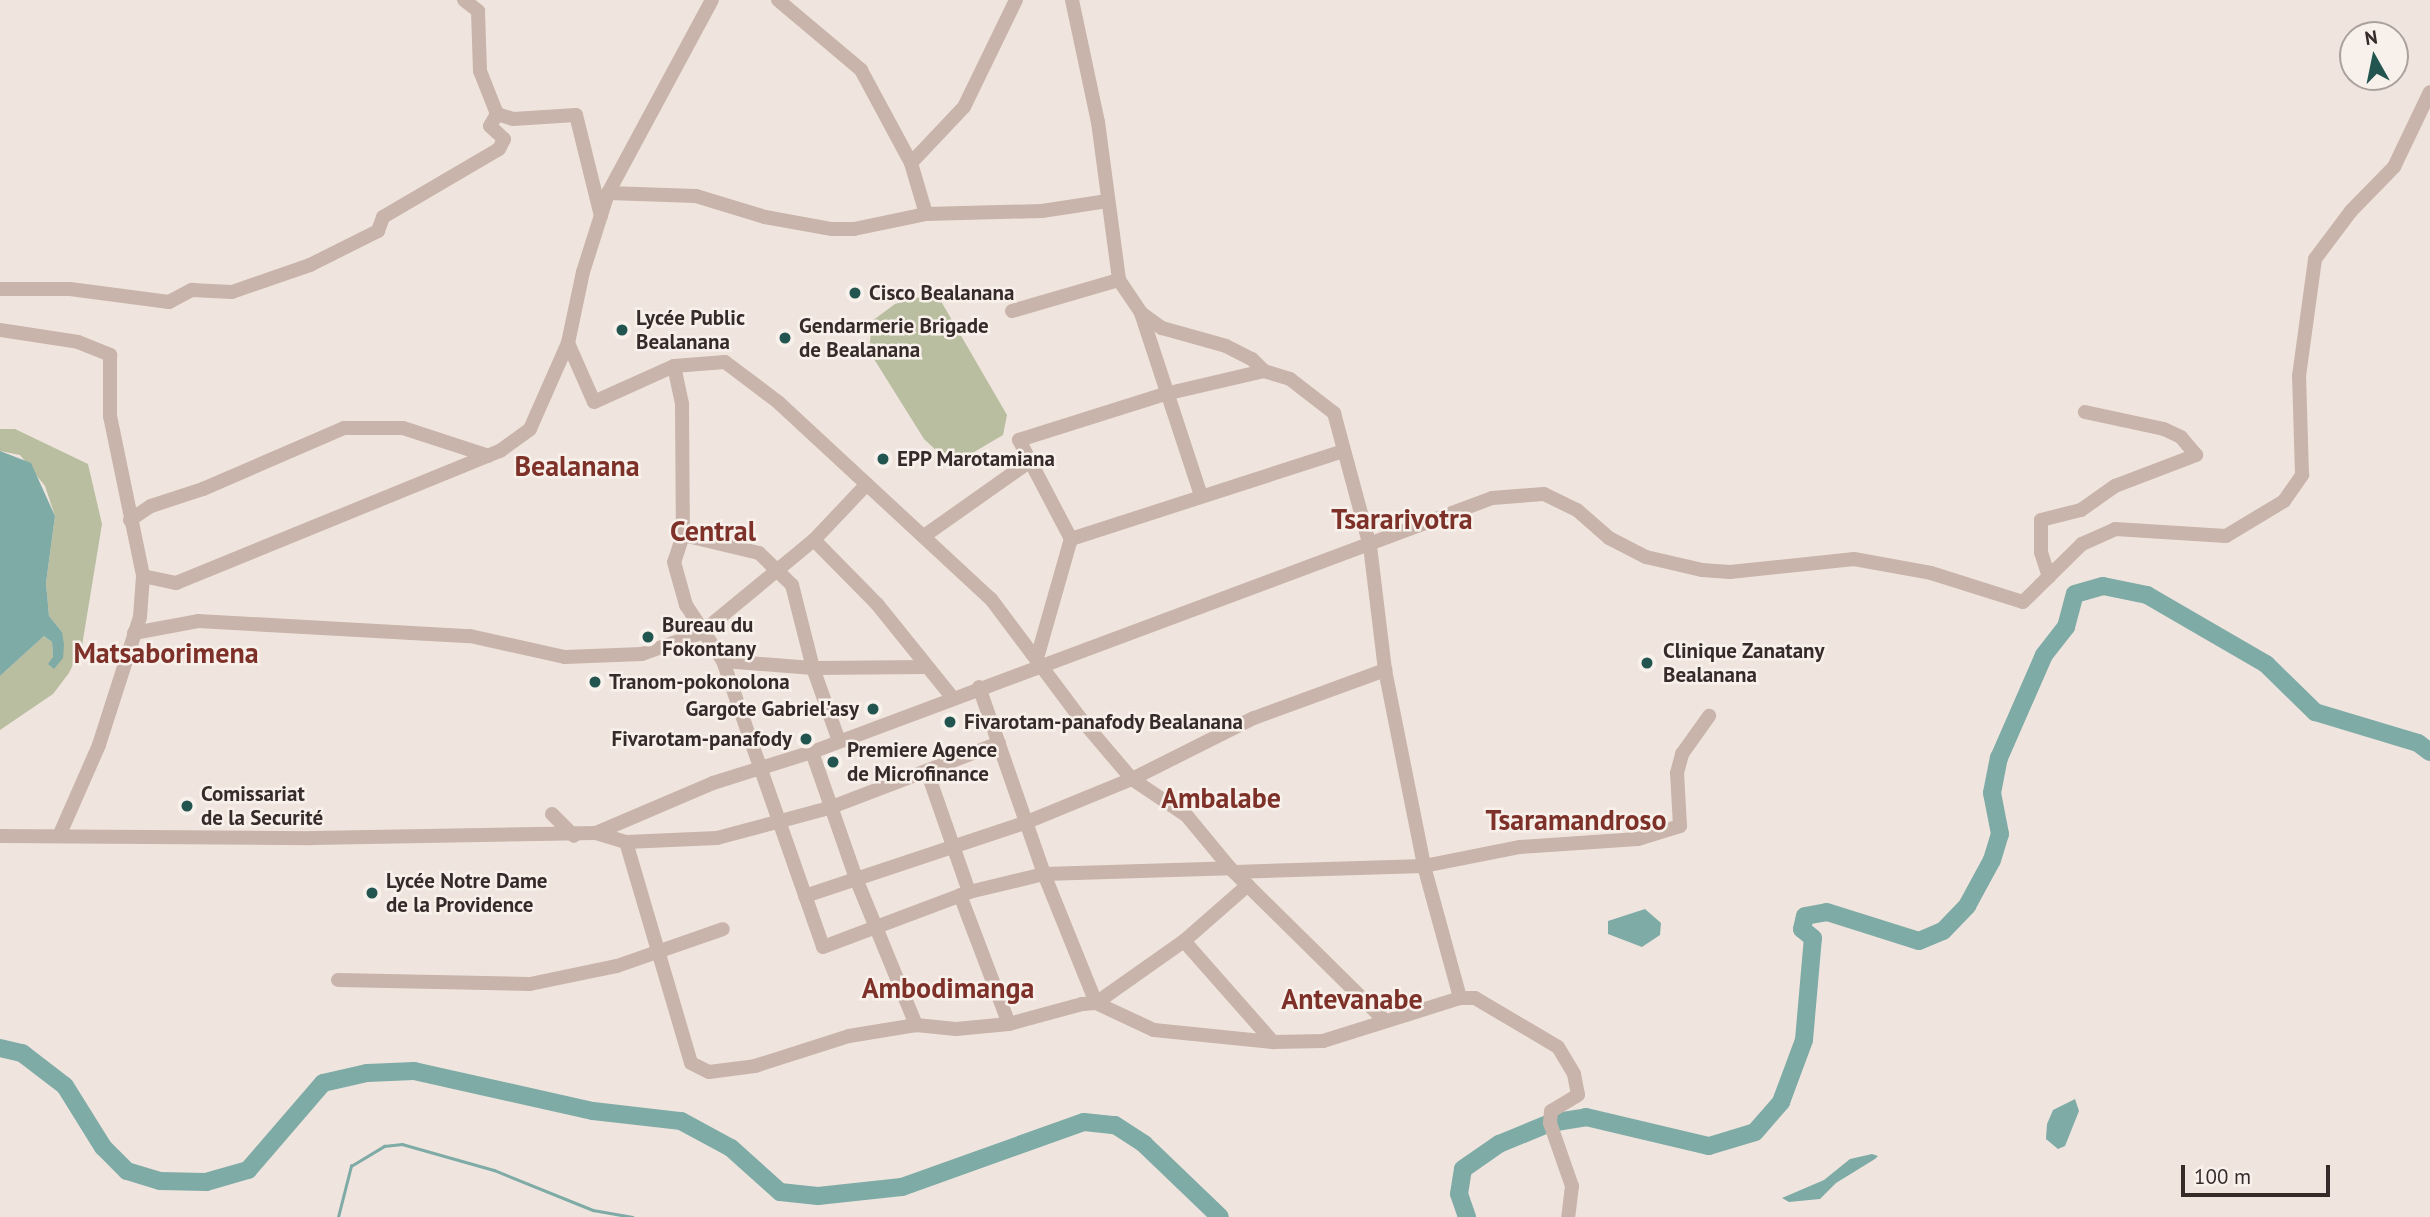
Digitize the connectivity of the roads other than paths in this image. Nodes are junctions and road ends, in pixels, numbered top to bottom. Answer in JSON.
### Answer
{"nodes":[{"id":1,"x":464,"y":0,"type":"edge"},
{"id":2,"x":712,"y":0,"type":"edge"},
{"id":3,"x":778,"y":0,"type":"edge"},
{"id":4,"x":1016,"y":0,"type":"edge"},
{"id":5,"x":1072,"y":0,"type":"edge"},
{"id":6,"x":2430,"y":92,"type":"edge"},
{"id":7,"x":496,"y":114,"type":"junction"},
{"id":8,"x":911,"y":163,"type":"junction"},
{"id":9,"x":608,"y":193,"type":"junction"},
{"id":10,"x":1107,"y":201,"type":"junction"},
{"id":11,"x":926,"y":214,"type":"junction"},
{"id":12,"x":602,"y":217,"type":"junction"},
{"id":13,"x":1119,"y":280,"type":"junction"},
{"id":14,"x":0,"y":289,"type":"edge"},
{"id":15,"x":1012,"y":311,"type":"dead end"},
{"id":16,"x":1140,"y":313,"type":"junction"},
{"id":17,"x":0,"y":330,"type":"edge"},
{"id":18,"x":568,"y":343,"type":"junction"},
{"id":19,"x":674,"y":366,"type":"junction"},
{"id":20,"x":1264,"y":371,"type":"junction"},
{"id":21,"x":1165,"y":394,"type":"junction"},
{"id":22,"x":2085,"y":412,"type":"dead end"},
{"id":23,"x":1343,"y":451,"type":"junction"},
{"id":24,"x":489,"y":456,"type":"junction"},
{"id":25,"x":1029,"y":462,"type":"junction"},
{"id":26,"x":867,"y":484,"type":"junction"},
{"id":27,"x":1201,"y":495,"type":"junction"},
{"id":28,"x":130,"y":520,"type":"junction"},
{"id":29,"x":683,"y":535,"type":"junction"},
{"id":30,"x":924,"y":536,"type":"junction"},
{"id":31,"x":1071,"y":539,"type":"junction"},
{"id":32,"x":814,"y":540,"type":"junction"},
{"id":33,"x":1370,"y":546,"type":"junction"},
{"id":34,"x":777,"y":570,"type":"junction"},
{"id":35,"x":143,"y":576,"type":"junction"},
{"id":36,"x":2049,"y":577,"type":"junction"},
{"id":37,"x":134,"y":633,"type":"junction"},
{"id":38,"x":701,"y":633,"type":"junction"},
{"id":39,"x":723,"y":661,"type":"junction"},
{"id":40,"x":1038,"y":661,"type":"junction"},
{"id":41,"x":926,"y":667,"type":"junction"},
{"id":42,"x":813,"y":668,"type":"junction"},
{"id":43,"x":1385,"y":670,"type":"junction"},
{"id":44,"x":979,"y":687,"type":"junction"},
{"id":45,"x":951,"y":697,"type":"junction"},
{"id":46,"x":1709,"y":716,"type":"dead end"},
{"id":47,"x":839,"y":741,"type":"junction"},
{"id":48,"x":999,"y":743,"type":"junction"},
{"id":49,"x":812,"y":752,"type":"junction"},
{"id":50,"x":762,"y":769,"type":"junction"},
{"id":51,"x":929,"y":774,"type":"junction"},
{"id":52,"x":1132,"y":779,"type":"junction"},
{"id":53,"x":829,"y":808,"type":"junction"},
{"id":54,"x":552,"y":814,"type":"dead end"},
{"id":55,"x":779,"y":822,"type":"junction"},
{"id":56,"x":1027,"y":822,"type":"junction"},
{"id":57,"x":596,"y":833,"type":"junction"},
{"id":58,"x":0,"y":836,"type":"edge"},
{"id":59,"x":59,"y":836,"type":"junction"},
{"id":60,"x":574,"y":836,"type":"junction"},
{"id":61,"x":626,"y":842,"type":"junction"},
{"id":62,"x":952,"y":846,"type":"junction"},
{"id":63,"x":1424,"y":866,"type":"junction"},
{"id":64,"x":1232,"y":870,"type":"junction"},
{"id":65,"x":1044,"y":874,"type":"junction"},
{"id":66,"x":857,"y":881,"type":"junction"},
{"id":67,"x":1248,"y":885,"type":"junction"},
{"id":68,"x":964,"y":894,"type":"junction"},
{"id":69,"x":805,"y":895,"type":"junction"},
{"id":70,"x":723,"y":929,"type":"dead end"},
{"id":71,"x":877,"y":929,"type":"junction"},
{"id":72,"x":1184,"y":941,"type":"junction"},
{"id":73,"x":658,"y":951,"type":"junction"},
{"id":74,"x":338,"y":979,"type":"dead end"},
{"id":75,"x":1460,"y":998,"type":"junction"},
{"id":76,"x":1096,"y":1003,"type":"junction"},
{"id":77,"x":1385,"y":1021,"type":"junction"},
{"id":78,"x":1009,"y":1024,"type":"junction"},
{"id":79,"x":916,"y":1025,"type":"junction"},
{"id":80,"x":1273,"y":1042,"type":"junction"},
{"id":81,"x":1568,"y":1217,"type":"edge"}],
"edges":[{"from":1,"to":7,"type":"street"},
{"from":2,"to":9,"type":"street"},
{"from":3,"to":8,"type":"street"},
{"from":4,"to":8,"type":"street"},
{"from":5,"to":10,"type":"street"},
{"from":6,"to":36,"type":"street"},
{"from":7,"to":12,"type":"street"},
{"from":7,"to":14,"type":"street"},
{"from":8,"to":11,"type":"street"},
{"from":9,"to":11,"type":"street"},
{"from":9,"to":12,"type":"street"},
{"from":10,"to":11,"type":"street"},
{"from":10,"to":13,"type":"street"},
{"from":12,"to":18,"type":"street"},
{"from":13,"to":15,"type":"street"},
{"from":13,"to":16,"type":"street"},
{"from":16,"to":20,"type":"street"},
{"from":16,"to":21,"type":"street"},
{"from":17,"to":28,"type":"street"},
{"from":18,"to":19,"type":"street"},
{"from":18,"to":24,"type":"street"},
{"from":19,"to":26,"type":"street"},
{"from":19,"to":29,"type":"street"},
{"from":20,"to":21,"type":"street"},
{"from":20,"to":23,"type":"street"},
{"from":21,"to":25,"type":"street"},
{"from":21,"to":27,"type":"street"},
{"from":22,"to":36,"type":"street"},
{"from":23,"to":27,"type":"street"},
{"from":23,"to":33,"type":"street"},
{"from":24,"to":28,"type":"street"},
{"from":24,"to":35,"type":"street"},
{"from":25,"to":30,"type":"street"},
{"from":25,"to":31,"type":"street"},
{"from":26,"to":30,"type":"street"},
{"from":26,"to":32,"type":"street"},
{"from":27,"to":31,"type":"street"},
{"from":28,"to":35,"type":"street"},
{"from":29,"to":34,"type":"street"},
{"from":29,"to":38,"type":"street"},
{"from":30,"to":40,"type":"street"},
{"from":31,"to":40,"type":"street"},
{"from":32,"to":34,"type":"street"},
{"from":32,"to":41,"type":"street"},
{"from":33,"to":36,"type":"street"},
{"from":33,"to":40,"type":"street"},
{"from":33,"to":43,"type":"street"},
{"from":34,"to":38,"type":"street"},
{"from":34,"to":42,"type":"street"},
{"from":35,"to":37,"type":"street"},
{"from":37,"to":38,"type":"street"},
{"from":37,"to":59,"type":"street"},
{"from":38,"to":39,"type":"street"},
{"from":39,"to":42,"type":"street"},
{"from":39,"to":50,"type":"street"},
{"from":40,"to":44,"type":"street"},
{"from":40,"to":52,"type":"street"},
{"from":41,"to":42,"type":"street"},
{"from":41,"to":45,"type":"street"},
{"from":42,"to":47,"type":"street"},
{"from":43,"to":52,"type":"street"},
{"from":43,"to":63,"type":"street"},
{"from":44,"to":45,"type":"street"},
{"from":44,"to":48,"type":"street"},
{"from":45,"to":47,"type":"street"},
{"from":46,"to":63,"type":"street"},
{"from":47,"to":49,"type":"street"},
{"from":48,"to":51,"type":"street"},
{"from":48,"to":56,"type":"street"},
{"from":49,"to":50,"type":"street"},
{"from":49,"to":53,"type":"street"},
{"from":50,"to":55,"type":"street"},
{"from":50,"to":57,"type":"street"},
{"from":51,"to":53,"type":"street"},
{"from":51,"to":62,"type":"street"},
{"from":52,"to":56,"type":"street"},
{"from":52,"to":64,"type":"street"},
{"from":53,"to":55,"type":"street"},
{"from":53,"to":66,"type":"street"},
{"from":54,"to":60,"type":"street"},
{"from":55,"to":61,"type":"street"},
{"from":55,"to":69,"type":"street"},
{"from":56,"to":62,"type":"street"},
{"from":56,"to":65,"type":"street"},
{"from":57,"to":60,"type":"street"},
{"from":57,"to":61,"type":"street"},
{"from":58,"to":59,"type":"street"},
{"from":59,"to":60,"type":"street"},
{"from":61,"to":73,"type":"street"},
{"from":62,"to":66,"type":"street"},
{"from":62,"to":68,"type":"street"},
{"from":63,"to":64,"type":"street"},
{"from":63,"to":75,"type":"street"},
{"from":64,"to":65,"type":"street"},
{"from":64,"to":67,"type":"street"},
{"from":65,"to":68,"type":"street"},
{"from":65,"to":76,"type":"street"},
{"from":66,"to":69,"type":"street"},
{"from":66,"to":71,"type":"street"},
{"from":67,"to":72,"type":"street"},
{"from":67,"to":77,"type":"street"},
{"from":68,"to":71,"type":"street"},
{"from":68,"to":78,"type":"street"},
{"from":69,"to":71,"type":"street"},
{"from":70,"to":73,"type":"street"},
{"from":71,"to":79,"type":"street"},
{"from":72,"to":76,"type":"street"},
{"from":72,"to":80,"type":"street"},
{"from":73,"to":74,"type":"street"},
{"from":73,"to":79,"type":"street"},
{"from":75,"to":77,"type":"street"},
{"from":75,"to":81,"type":"street"},
{"from":76,"to":78,"type":"street"},
{"from":76,"to":80,"type":"street"},
{"from":77,"to":80,"type":"street"},
{"from":78,"to":79,"type":"street"}]}
